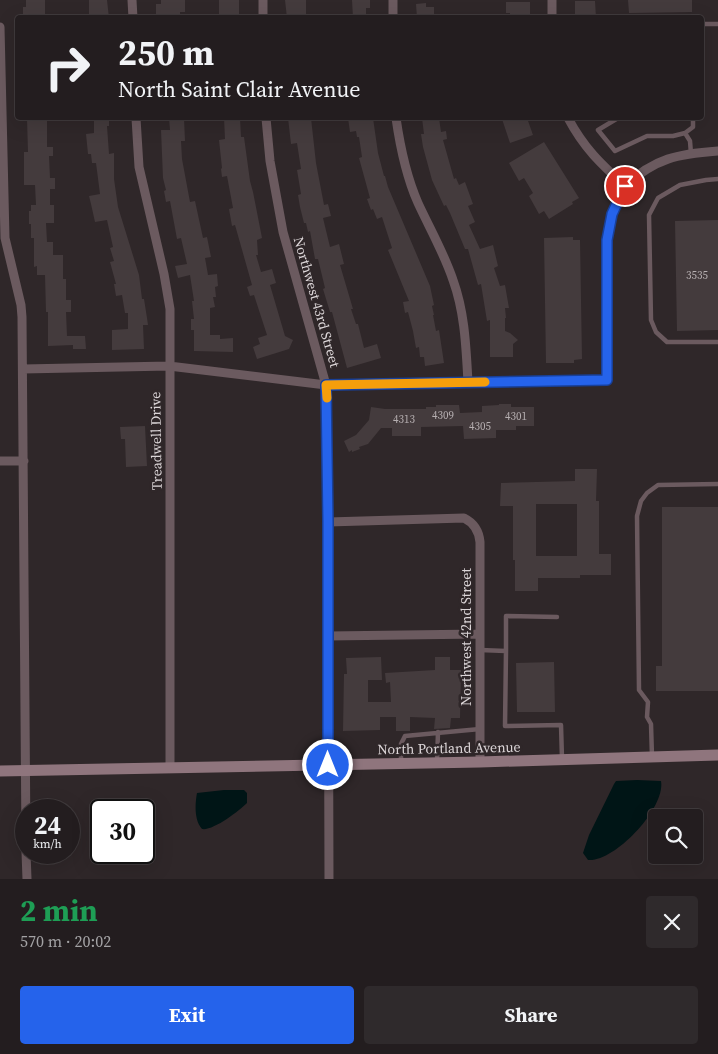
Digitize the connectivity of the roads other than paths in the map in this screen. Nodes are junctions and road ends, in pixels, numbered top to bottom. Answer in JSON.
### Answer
{"nodes":[{"id":1,"x":132,"y":0,"type":"edge"},
{"id":2,"x":263,"y":0,"type":"edge"},
{"id":3,"x":393,"y":0,"type":"edge"},
{"id":4,"x":552,"y":0,"type":"edge"},
{"id":5,"x":132,"y":15,"type":"edge"},
{"id":6,"x":263,"y":15,"type":"edge"},
{"id":7,"x":393,"y":15,"type":"edge"},
{"id":8,"x":552,"y":15,"type":"edge"},
{"id":9,"x":704,"y":24,"type":"edge"},
{"id":10,"x":718,"y":24,"type":"edge"},
{"id":11,"x":0,"y":27,"type":"edge"},
{"id":12,"x":136,"y":120,"type":"edge"},
{"id":13,"x":266,"y":120,"type":"edge"},
{"id":14,"x":396,"y":120,"type":"edge"},
{"id":15,"x":569,"y":120,"type":"edge"},
{"id":16,"x":615,"y":120,"type":"edge"},
{"id":17,"x":693,"y":120,"type":"edge"},
{"id":18,"x":685,"y":133,"type":"junction"},
{"id":19,"x":718,"y":152,"type":"edge"},
{"id":20,"x":692,"y":154,"type":"junction"},
{"id":21,"x":718,"y":179,"type":"edge"},
{"id":22,"x":625,"y":186,"type":"junction"},
{"id":23,"x":2,"y":238,"type":"edge"},
{"id":24,"x":718,"y":342,"type":"edge"},
{"id":25,"x":169,"y":366,"type":"junction"},
{"id":26,"x":23,"y":369,"type":"junction"},
{"id":27,"x":468,"y":382,"type":"junction"},
{"id":28,"x":326,"y":385,"type":"junction"},
{"id":29,"x":0,"y":461,"type":"edge"},
{"id":30,"x":24,"y":461,"type":"junction"},
{"id":31,"x":718,"y":484,"type":"edge"},
{"id":32,"x":328,"y":522,"type":"junction"},
{"id":33,"x":557,"y":617,"type":"dead end"},
{"id":34,"x":480,"y":634,"type":"junction"},
{"id":35,"x":328,"y":636,"type":"junction"},
{"id":36,"x":480,"y":650,"type":"junction"},
{"id":37,"x":506,"y":651,"type":"junction"},
{"id":38,"x":480,"y":730,"type":"junction"},
{"id":39,"x":438,"y":732,"type":"junction"},
{"id":40,"x":718,"y":755,"type":"edge"},
{"id":41,"x":652,"y":757,"type":"junction"},
{"id":42,"x":562,"y":760,"type":"junction"},
{"id":43,"x":480,"y":762,"type":"junction"},
{"id":44,"x":437,"y":763,"type":"junction"},
{"id":45,"x":401,"y":764,"type":"junction"},
{"id":46,"x":328,"y":765,"type":"junction"},
{"id":47,"x":170,"y":768,"type":"junction"},
{"id":48,"x":25,"y":770,"type":"junction"},
{"id":49,"x":0,"y":771,"type":"edge"},
{"id":50,"x":25,"y":799,"type":"edge"},
{"id":51,"x":26,"y":864,"type":"edge"},
{"id":52,"x":27,"y":879,"type":"edge"},
{"id":53,"x":329,"y":879,"type":"edge"}],
"edges":[{"from":1,"to":5,"type":"street"},
{"from":2,"to":6,"type":"street"},
{"from":3,"to":7,"type":"street"},
{"from":4,"to":8,"type":"street"},
{"from":9,"to":10,"type":"lane"},
{"from":11,"to":23,"type":"street"},
{"from":12,"to":25,"type":"street","name":"Treadwell Drive"},
{"from":13,"to":28,"type":"street","name":"Northwest 43rd Street"},
{"from":14,"to":27,"type":"street"},
{"from":15,"to":22,"type":"street"},
{"from":16,"to":18,"type":"lane"},
{"from":17,"to":18,"type":"lane"},
{"from":18,"to":20,"type":"lane"},
{"from":19,"to":20,"type":"street"},
{"from":20,"to":22,"type":"street"},
{"from":21,"to":24,"type":"lane"},
{"from":22,"to":27,"type":"street"},
{"from":23,"to":26,"type":"street"},
{"from":25,"to":26,"type":"street"},
{"from":25,"to":28,"type":"street"},
{"from":25,"to":47,"type":"street","name":"Treadwell Drive"},
{"from":26,"to":30,"type":"street"},
{"from":27,"to":28,"type":"street"},
{"from":28,"to":32,"type":"street","name":"Northwest 43rd Street"},
{"from":29,"to":30,"type":"street"},
{"from":30,"to":48,"type":"street"},
{"from":31,"to":41,"type":"lane"},
{"from":32,"to":34,"type":"street","name":"Northwest 42nd Street"},
{"from":32,"to":35,"type":"street","name":"Northwest 43rd Street"},
{"from":33,"to":37,"type":"lane"},
{"from":34,"to":35,"type":"street"},
{"from":34,"to":36,"type":"street","name":"Northwest 42nd Street"},
{"from":35,"to":46,"type":"street","name":"Northwest 43rd Street"},
{"from":36,"to":37,"type":"lane"},
{"from":36,"to":38,"type":"street","name":"Northwest 42nd Street"},
{"from":37,"to":42,"type":"lane"},
{"from":38,"to":39,"type":"lane"},
{"from":38,"to":43,"type":"street","name":"Northwest 42nd Street"},
{"from":39,"to":44,"type":"lane"},
{"from":39,"to":45,"type":"lane"},
{"from":40,"to":41,"type":"main road","name":"North Portland Avenue"},
{"from":41,"to":42,"type":"main road","name":"North Portland Avenue"},
{"from":42,"to":43,"type":"main road","name":"North Portland Avenue"},
{"from":43,"to":44,"type":"main road","name":"North Portland Avenue"},
{"from":44,"to":45,"type":"main road","name":"North Portland Avenue"},
{"from":45,"to":46,"type":"main road","name":"North Portland Avenue"},
{"from":46,"to":47,"type":"main road","name":"North Portland Avenue"},
{"from":46,"to":53,"type":"street"},
{"from":47,"to":48,"type":"main road","name":"North Portland Avenue"},
{"from":48,"to":49,"type":"main road","name":"North Portland Avenue"},
{"from":48,"to":50,"type":"street"},
{"from":51,"to":52,"type":"street"}]}
